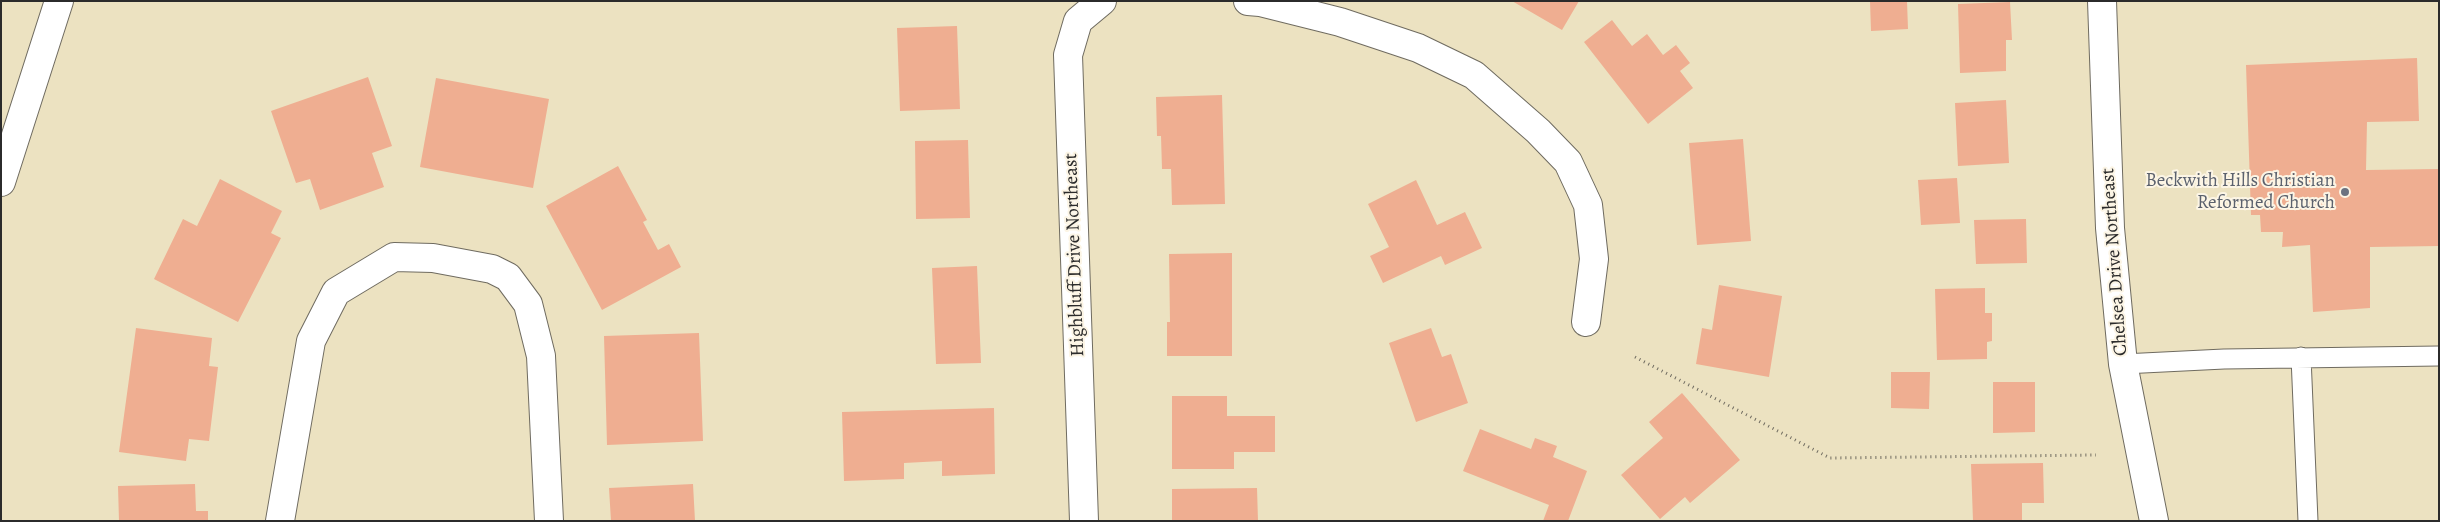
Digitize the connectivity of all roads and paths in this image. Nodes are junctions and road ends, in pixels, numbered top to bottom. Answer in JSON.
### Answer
{"nodes":[{"id":1,"x":59,"y":1,"type":"edge"},
{"id":2,"x":1102,"y":1,"type":"edge"},
{"id":3,"x":1248,"y":1,"type":"edge"},
{"id":4,"x":2102,"y":1,"type":"edge"},
{"id":5,"x":1,"y":182,"type":"edge"},
{"id":6,"x":1586,"y":322,"type":"dead end"},
{"id":7,"x":2439,"y":356,"type":"edge"},
{"id":8,"x":1635,"y":357,"type":"dead end"},
{"id":9,"x":2301,"y":357,"type":"junction"},
{"id":10,"x":2122,"y":364,"type":"junction"},
{"id":11,"x":2096,"y":455,"type":"dead end"},
{"id":12,"x":280,"y":521,"type":"edge"},
{"id":13,"x":549,"y":521,"type":"edge"},
{"id":14,"x":1084,"y":521,"type":"edge"},
{"id":15,"x":2154,"y":521,"type":"edge"},
{"id":16,"x":2308,"y":521,"type":"edge"}],
"edges":[{"from":1,"to":5,"type":"street"},
{"from":2,"to":14,"type":"street","name":"Highbluff Drive Northeast"},
{"from":3,"to":6,"type":"street"},
{"from":4,"to":10,"type":"street","name":"Chelsea Drive Northeast"},
{"from":7,"to":9,"type":"lane"},
{"from":8,"to":11,"type":"path"},
{"from":9,"to":10,"type":"lane"},
{"from":9,"to":16,"type":"lane"},
{"from":10,"to":15,"type":"street","name":"Chelsea Drive Northeast"},
{"from":12,"to":13,"type":"street"}]}
